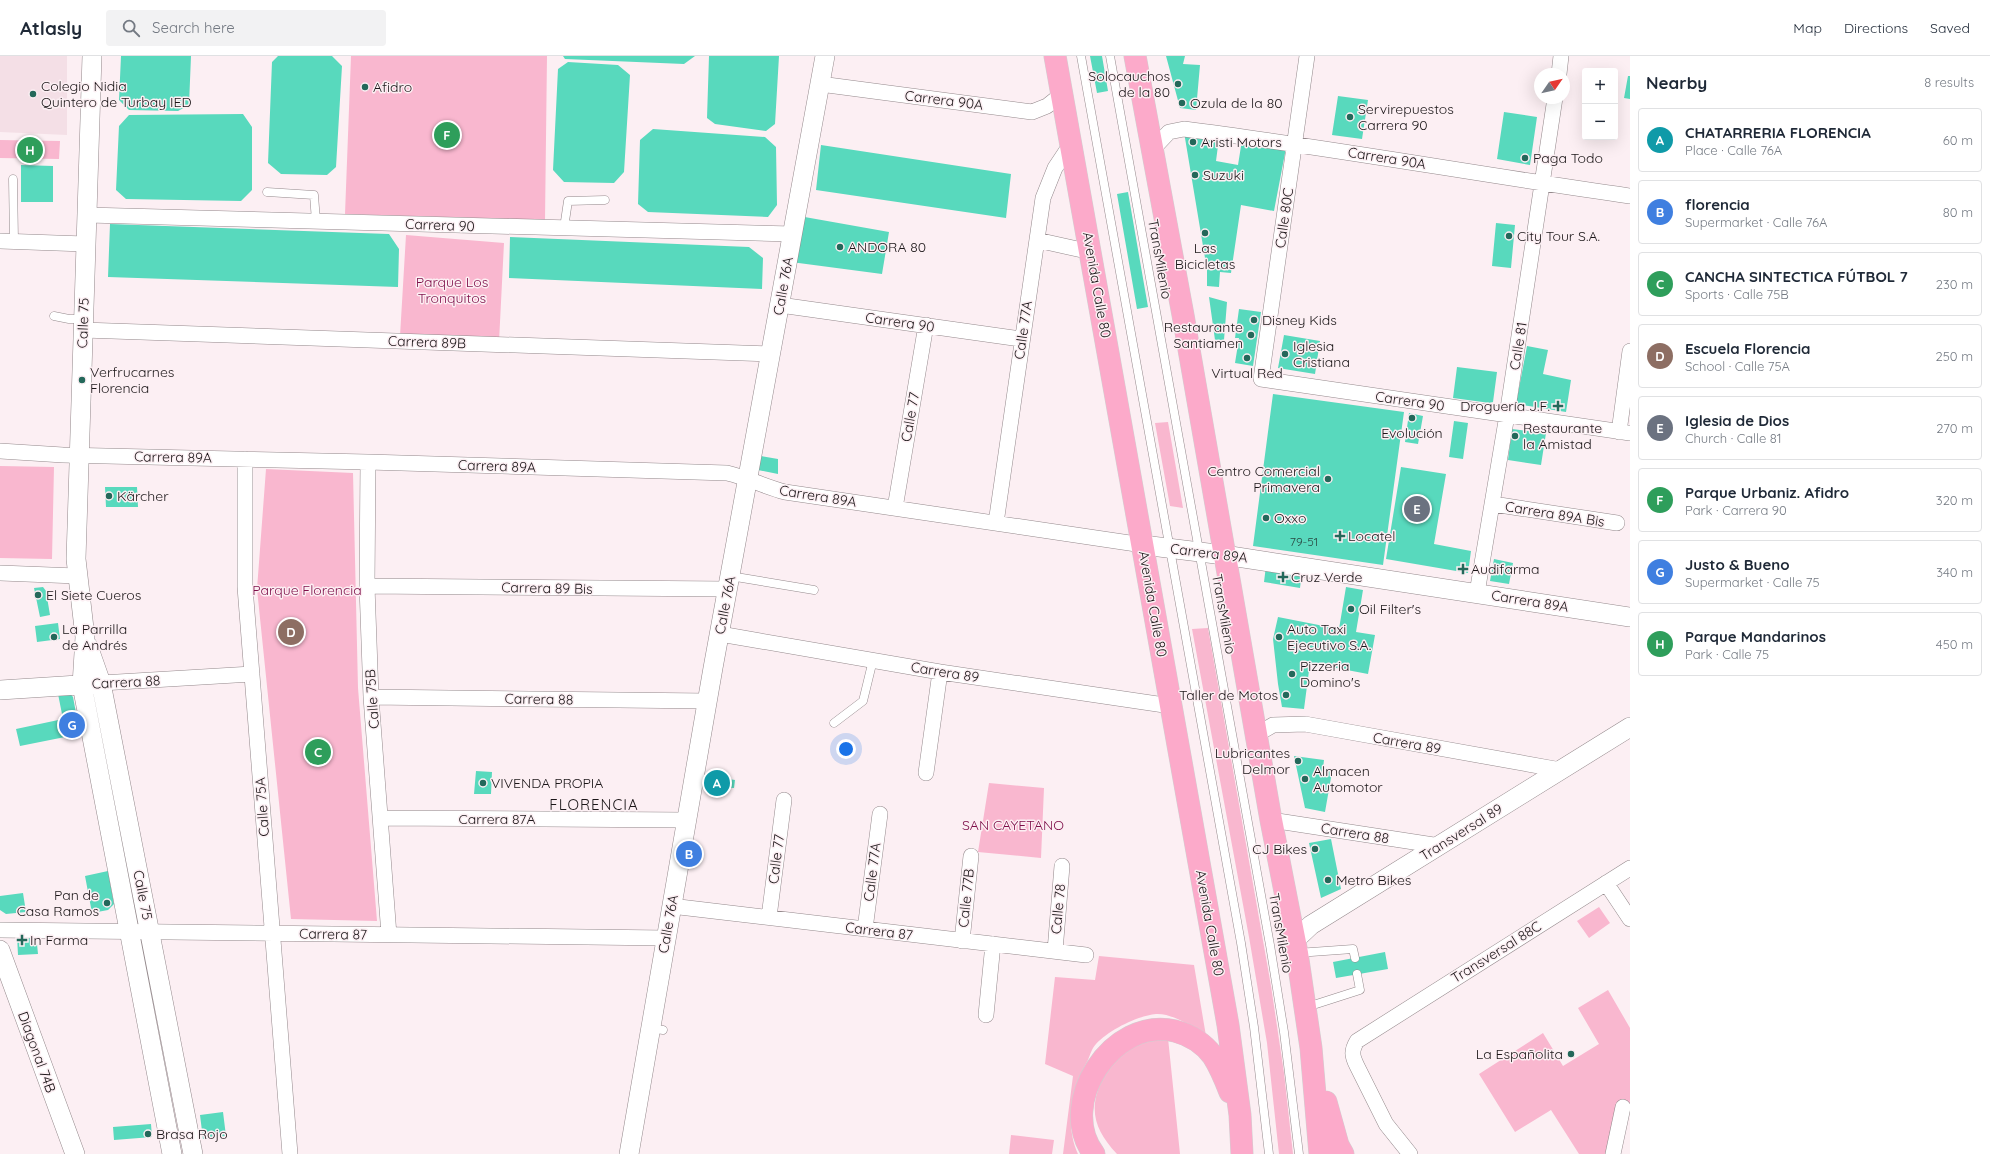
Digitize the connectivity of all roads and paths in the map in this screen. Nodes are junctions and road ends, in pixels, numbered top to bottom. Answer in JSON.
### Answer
{"nodes":[{"id":1,"x":92,"y":56,"type":"edge"},
{"id":2,"x":825,"y":56,"type":"edge"},
{"id":3,"x":1055,"y":56,"type":"edge"},
{"id":4,"x":1081,"y":56,"type":"edge"},
{"id":5,"x":1110,"y":56,"type":"edge"},
{"id":6,"x":1135,"y":56,"type":"edge"},
{"id":7,"x":1307,"y":56,"type":"edge"},
{"id":8,"x":1561,"y":56,"type":"edge"},
{"id":9,"x":1559,"y":68,"type":"edge"},
{"id":10,"x":820,"y":84,"type":"junction"},
{"id":11,"x":1062,"y":94,"type":"junction"},
{"id":12,"x":1554,"y":104,"type":"edge"},
{"id":13,"x":1295,"y":143,"type":"junction"},
{"id":14,"x":1071,"y":144,"type":"junction"},
{"id":15,"x":1152,"y":150,"type":"junction"},
{"id":16,"x":13,"y":179,"type":"dead end"},
{"id":17,"x":1542,"y":184,"type":"junction"},
{"id":18,"x":267,"y":192,"type":"dead end"},
{"id":19,"x":1630,"y":196,"type":"edge"},
{"id":20,"x":605,"y":200,"type":"dead end"},
{"id":21,"x":86,"y":215,"type":"junction"},
{"id":22,"x":316,"y":221,"type":"junction"},
{"id":23,"x":564,"y":228,"type":"junction"},
{"id":24,"x":793,"y":234,"type":"junction"},
{"id":25,"x":1036,"y":240,"type":"junction"},
{"id":26,"x":7,"y":241,"type":"edge"},
{"id":27,"x":86,"y":244,"type":"junction"},
{"id":28,"x":1091,"y":252,"type":"junction"},
{"id":29,"x":780,"y":305,"type":"junction"},
{"id":30,"x":54,"y":316,"type":"dead end"},
{"id":31,"x":83,"y":325,"type":"junction"},
{"id":32,"x":926,"y":325,"type":"junction"},
{"id":33,"x":1021,"y":339,"type":"junction"},
{"id":34,"x":1630,"y":351,"type":"edge"},
{"id":35,"x":771,"y":354,"type":"junction"},
{"id":36,"x":1261,"y":379,"type":"joint"},
{"id":37,"x":1507,"y":416,"type":"junction"},
{"id":38,"x":1624,"y":433,"type":"edge"},
{"id":39,"x":0,"y":451,"type":"edge"},
{"id":40,"x":79,"y":455,"type":"junction"},
{"id":41,"x":246,"y":459,"type":"junction"},
{"id":42,"x":368,"y":462,"type":"junction"},
{"id":43,"x":749,"y":478,"type":"junction"},
{"id":44,"x":1492,"y":504,"type":"junction"},
{"id":45,"x":895,"y":508,"type":"junction"},
{"id":46,"x":996,"y":523,"type":"junction"},
{"id":47,"x":1617,"y":523,"type":"dead end"},
{"id":48,"x":1142,"y":545,"type":"junction"},
{"id":49,"x":1170,"y":548,"type":"junction"},
{"id":50,"x":1200,"y":552,"type":"junction"},
{"id":51,"x":1224,"y":554,"type":"junction"},
{"id":52,"x":0,"y":573,"type":"edge"},
{"id":53,"x":77,"y":576,"type":"junction"},
{"id":54,"x":729,"y":583,"type":"junction"},
{"id":55,"x":367,"y":586,"type":"junction"},
{"id":56,"x":814,"y":590,"type":"dead end"},
{"id":57,"x":1477,"y":593,"type":"junction"},
{"id":58,"x":1630,"y":617,"type":"edge"},
{"id":59,"x":720,"y":634,"type":"junction"},
{"id":60,"x":85,"y":638,"type":"junction"},
{"id":61,"x":873,"y":660,"type":"junction"},
{"id":62,"x":940,"y":672,"type":"junction"},
{"id":63,"x":252,"y":674,"type":"junction"},
{"id":64,"x":101,"y":684,"type":"junction"},
{"id":65,"x":82,"y":685,"type":"junction"},
{"id":66,"x":0,"y":690,"type":"edge"},
{"id":67,"x":371,"y":696,"type":"junction"},
{"id":68,"x":707,"y":701,"type":"junction"},
{"id":69,"x":1170,"y":706,"type":"junction"},
{"id":70,"x":834,"y":722,"type":"dead end"},
{"id":71,"x":1630,"y":727,"type":"edge"},
{"id":72,"x":1256,"y":735,"type":"junction"},
{"id":73,"x":1561,"y":770,"type":"junction"},
{"id":74,"x":926,"y":773,"type":"dead end"},
{"id":75,"x":784,"y":800,"type":"dead end"},
{"id":76,"x":880,"y":814,"type":"dead end"},
{"id":77,"x":381,"y":818,"type":"junction"},
{"id":78,"x":686,"y":820,"type":"junction"},
{"id":79,"x":1271,"y":820,"type":"junction"},
{"id":80,"x":1440,"y":846,"type":"junction"},
{"id":81,"x":971,"y":856,"type":"dead end"},
{"id":82,"x":1062,"y":866,"type":"dead end"},
{"id":83,"x":1630,"y":868,"type":"edge"},
{"id":84,"x":1606,"y":883,"type":"junction"},
{"id":85,"x":671,"y":906,"type":"junction"},
{"id":86,"x":769,"y":917,"type":"junction"},
{"id":87,"x":1630,"y":920,"type":"edge"},
{"id":88,"x":865,"y":929,"type":"junction"},
{"id":89,"x":0,"y":930,"type":"edge"},
{"id":90,"x":130,"y":932,"type":"junction"},
{"id":91,"x":150,"y":932,"type":"junction"},
{"id":92,"x":272,"y":933,"type":"junction"},
{"id":93,"x":389,"y":935,"type":"junction"},
{"id":94,"x":666,"y":938,"type":"junction"},
{"id":95,"x":962,"y":941,"type":"junction"},
{"id":96,"x":992,"y":944,"type":"junction"},
{"id":97,"x":1296,"y":946,"type":"junction"},
{"id":98,"x":0,"y":950,"type":"edge"},
{"id":99,"x":1054,"y":951,"type":"junction"},
{"id":100,"x":1086,"y":955,"type":"dead end"},
{"id":101,"x":1355,"y":958,"type":"dead end"},
{"id":102,"x":1357,"y":974,"type":"dead end"},
{"id":103,"x":1306,"y":1008,"type":"junction"},
{"id":104,"x":986,"y":1015,"type":"dead end"},
{"id":105,"x":1311,"y":1048,"type":"junction"},
{"id":106,"x":1623,"y":1107,"type":"dead end"},
{"id":107,"x":1240,"y":1116,"type":"junction"},
{"id":108,"x":75,"y":1154,"type":"edge"},
{"id":109,"x":172,"y":1154,"type":"edge"},
{"id":110,"x":194,"y":1154,"type":"edge"},
{"id":111,"x":290,"y":1154,"type":"edge"},
{"id":112,"x":629,"y":1154,"type":"edge"},
{"id":113,"x":1094,"y":1154,"type":"edge"},
{"id":114,"x":1242,"y":1154,"type":"edge"},
{"id":115,"x":1269,"y":1154,"type":"edge"},
{"id":116,"x":1299,"y":1154,"type":"edge"},
{"id":117,"x":1320,"y":1154,"type":"edge"},
{"id":118,"x":1343,"y":1154,"type":"edge"},
{"id":119,"x":1410,"y":1154,"type":"edge"},
{"id":120,"x":1613,"y":1154,"type":"edge"}],
"edges":[{"from":1,"to":21,"type":"street","name":"Calle 75"},
{"from":2,"to":10,"type":"street","name":"Calle 76A"},
{"from":3,"to":11,"type":"highway","name":"Avenida Calle 80"},
{"from":4,"to":49,"type":"lane"},
{"from":5,"to":50,"type":"lane","name":"TransMilenio"},
{"from":6,"to":15,"type":"highway"},
{"from":7,"to":13,"type":"street","name":"Calle 80C"},
{"from":8,"to":9,"type":"street"},
{"from":10,"to":11,"type":"street","name":"Carrera 90A"},
{"from":10,"to":24,"type":"street","name":"Calle 76A"},
{"from":11,"to":14,"type":"highway","name":"Avenida Calle 80"},
{"from":12,"to":17,"type":"street","name":"Calle 81"},
{"from":13,"to":15,"type":"street","name":"Carrera 90A"},
{"from":13,"to":17,"type":"street","name":"Carrera 90A"},
{"from":13,"to":36,"type":"street","name":"Calle 80C"},
{"from":14,"to":25,"type":"street","name":"Calle 77A"},
{"from":14,"to":28,"type":"highway","name":"Avenida Calle 80"},
{"from":15,"to":51,"type":"highway"},
{"from":16,"to":26,"type":"lane"},
{"from":17,"to":19,"type":"street","name":"Carrera 90A"},
{"from":17,"to":37,"type":"street","name":"Calle 81"},
{"from":18,"to":22,"type":"lane"},
{"from":20,"to":23,"type":"lane"},
{"from":21,"to":22,"type":"street","name":"Carrera 90"},
{"from":21,"to":27,"type":"street","name":"Calle 75"},
{"from":22,"to":23,"type":"street","name":"Carrera 90"},
{"from":23,"to":24,"type":"street","name":"Carrera 90"},
{"from":24,"to":29,"type":"street","name":"Calle 76A"},
{"from":25,"to":28,"type":"street"},
{"from":25,"to":33,"type":"street","name":"Calle 77A"},
{"from":26,"to":27,"type":"street"},
{"from":27,"to":31,"type":"street","name":"Calle 75"},
{"from":28,"to":48,"type":"highway","name":"Avenida Calle 80"},
{"from":29,"to":32,"type":"street","name":"Carrera 90"},
{"from":29,"to":35,"type":"street","name":"Calle 76A"},
{"from":30,"to":31,"type":"lane"},
{"from":31,"to":35,"type":"street","name":"Carrera 89B"},
{"from":31,"to":40,"type":"street","name":"Calle 75"},
{"from":32,"to":33,"type":"street","name":"Carrera 90"},
{"from":32,"to":45,"type":"street","name":"Calle 77"},
{"from":33,"to":46,"type":"street","name":"Calle 77A"},
{"from":34,"to":38,"type":"street"},
{"from":35,"to":43,"type":"street","name":"Calle 76A"},
{"from":36,"to":37,"type":"street","name":"Carrera 90"},
{"from":37,"to":38,"type":"street","name":"Carrera 90"},
{"from":37,"to":44,"type":"street","name":"Calle 81"},
{"from":39,"to":40,"type":"street","name":"Carrera 89A"},
{"from":40,"to":41,"type":"street","name":"Carrera 89A"},
{"from":40,"to":53,"type":"street","name":"Calle 75"},
{"from":41,"to":42,"type":"street","name":"Carrera 89A"},
{"from":41,"to":63,"type":"street","name":"Calle 75A"},
{"from":42,"to":43,"type":"street","name":"Carrera 89A"},
{"from":42,"to":55,"type":"street","name":"Calle 75B"},
{"from":43,"to":45,"type":"street","name":"Carrera 89A"},
{"from":43,"to":54,"type":"street","name":"Calle 76A"},
{"from":44,"to":47,"type":"street","name":"Carrera 89A Bis"},
{"from":44,"to":57,"type":"street","name":"Calle 81"},
{"from":45,"to":46,"type":"street","name":"Carrera 89A"},
{"from":46,"to":48,"type":"street","name":"Carrera 89A"},
{"from":48,"to":49,"type":"street","name":"Carrera 89A"},
{"from":48,"to":69,"type":"highway","name":"Avenida Calle 80"},
{"from":49,"to":50,"type":"street","name":"Carrera 89A"},
{"from":49,"to":115,"type":"lane"},
{"from":50,"to":51,"type":"street","name":"Carrera 89A"},
{"from":50,"to":116,"type":"lane","name":"TransMilenio"},
{"from":51,"to":57,"type":"street","name":"Carrera 89A"},
{"from":51,"to":72,"type":"highway"},
{"from":52,"to":53,"type":"street"},
{"from":53,"to":60,"type":"street","name":"Calle 75"},
{"from":54,"to":55,"type":"street","name":"Carrera 89 Bis"},
{"from":54,"to":56,"type":"lane"},
{"from":54,"to":59,"type":"street","name":"Calle 76A"},
{"from":55,"to":67,"type":"street","name":"Calle 75B"},
{"from":57,"to":58,"type":"street","name":"Carrera 89A"},
{"from":59,"to":61,"type":"street","name":"Carrera 89"},
{"from":59,"to":68,"type":"street","name":"Calle 76A"},
{"from":60,"to":64,"type":"street","name":"Calle 75"},
{"from":60,"to":65,"type":"street","name":"Calle 75"},
{"from":61,"to":62,"type":"street","name":"Carrera 89"},
{"from":61,"to":70,"type":"lane"},
{"from":62,"to":69,"type":"street","name":"Carrera 89"},
{"from":62,"to":74,"type":"street"},
{"from":63,"to":64,"type":"street","name":"Carrera 88"},
{"from":63,"to":92,"type":"street","name":"Calle 75A"},
{"from":64,"to":65,"type":"street","name":"Carrera 88"},
{"from":64,"to":91,"type":"street","name":"Calle 75"},
{"from":65,"to":66,"type":"street","name":"Carrera 88"},
{"from":65,"to":90,"type":"street","name":"Calle 75"},
{"from":67,"to":68,"type":"street","name":"Carrera 88"},
{"from":67,"to":77,"type":"street","name":"Calle 75B"},
{"from":68,"to":78,"type":"street","name":"Calle 76A"},
{"from":69,"to":107,"type":"highway","name":"Avenida Calle 80"},
{"from":71,"to":73,"type":"street","name":"Transversal 89"},
{"from":72,"to":73,"type":"street","name":"Carrera 89"},
{"from":72,"to":79,"type":"highway"},
{"from":73,"to":80,"type":"street","name":"Transversal 89"},
{"from":75,"to":86,"type":"street","name":"Calle 77"},
{"from":76,"to":88,"type":"street","name":"Calle 77A"},
{"from":77,"to":78,"type":"street","name":"Carrera 87A"},
{"from":77,"to":93,"type":"street","name":"Calle 75B"},
{"from":78,"to":85,"type":"street","name":"Calle 76A"},
{"from":79,"to":80,"type":"street","name":"Carrera 88"},
{"from":79,"to":97,"type":"highway"},
{"from":80,"to":97,"type":"street","name":"Transversal 89"},
{"from":81,"to":95,"type":"street","name":"Calle 77B"},
{"from":82,"to":99,"type":"street","name":"Calle 78"},
{"from":83,"to":84,"type":"street","name":"Transversal 88C"},
{"from":84,"to":87,"type":"street"},
{"from":84,"to":119,"type":"street","name":"Transversal 88C"},
{"from":85,"to":86,"type":"street","name":"Carrera 87"},
{"from":85,"to":94,"type":"street","name":"Calle 76A"},
{"from":86,"to":88,"type":"street","name":"Carrera 87"},
{"from":88,"to":95,"type":"street","name":"Carrera 87"},
{"from":89,"to":90,"type":"street","name":"Carrera 87"},
{"from":90,"to":91,"type":"street","name":"Carrera 87"},
{"from":90,"to":109,"type":"street","name":"Calle 75"},
{"from":91,"to":92,"type":"street","name":"Carrera 87"},
{"from":91,"to":110,"type":"street","name":"Calle 75"},
{"from":92,"to":93,"type":"street","name":"Carrera 87"},
{"from":92,"to":111,"type":"street","name":"Calle 75A"},
{"from":93,"to":94,"type":"street","name":"Carrera 87"},
{"from":94,"to":112,"type":"street","name":"Calle 76A"},
{"from":95,"to":96,"type":"street","name":"Carrera 87"},
{"from":96,"to":99,"type":"street","name":"Carrera 87"},
{"from":96,"to":104,"type":"street"},
{"from":97,"to":101,"type":"lane"},
{"from":97,"to":103,"type":"highway"},
{"from":98,"to":108,"type":"street","name":"Diagonal 74B"},
{"from":99,"to":100,"type":"street","name":"Carrera 87"},
{"from":102,"to":103,"type":"lane"},
{"from":103,"to":105,"type":"highway"},
{"from":105,"to":117,"type":"highway"},
{"from":105,"to":118,"type":"highway"},
{"from":106,"to":120,"type":"street"},
{"from":107,"to":113,"type":"highway"},
{"from":107,"to":114,"type":"highway","name":"Avenida Calle 80"}]}
